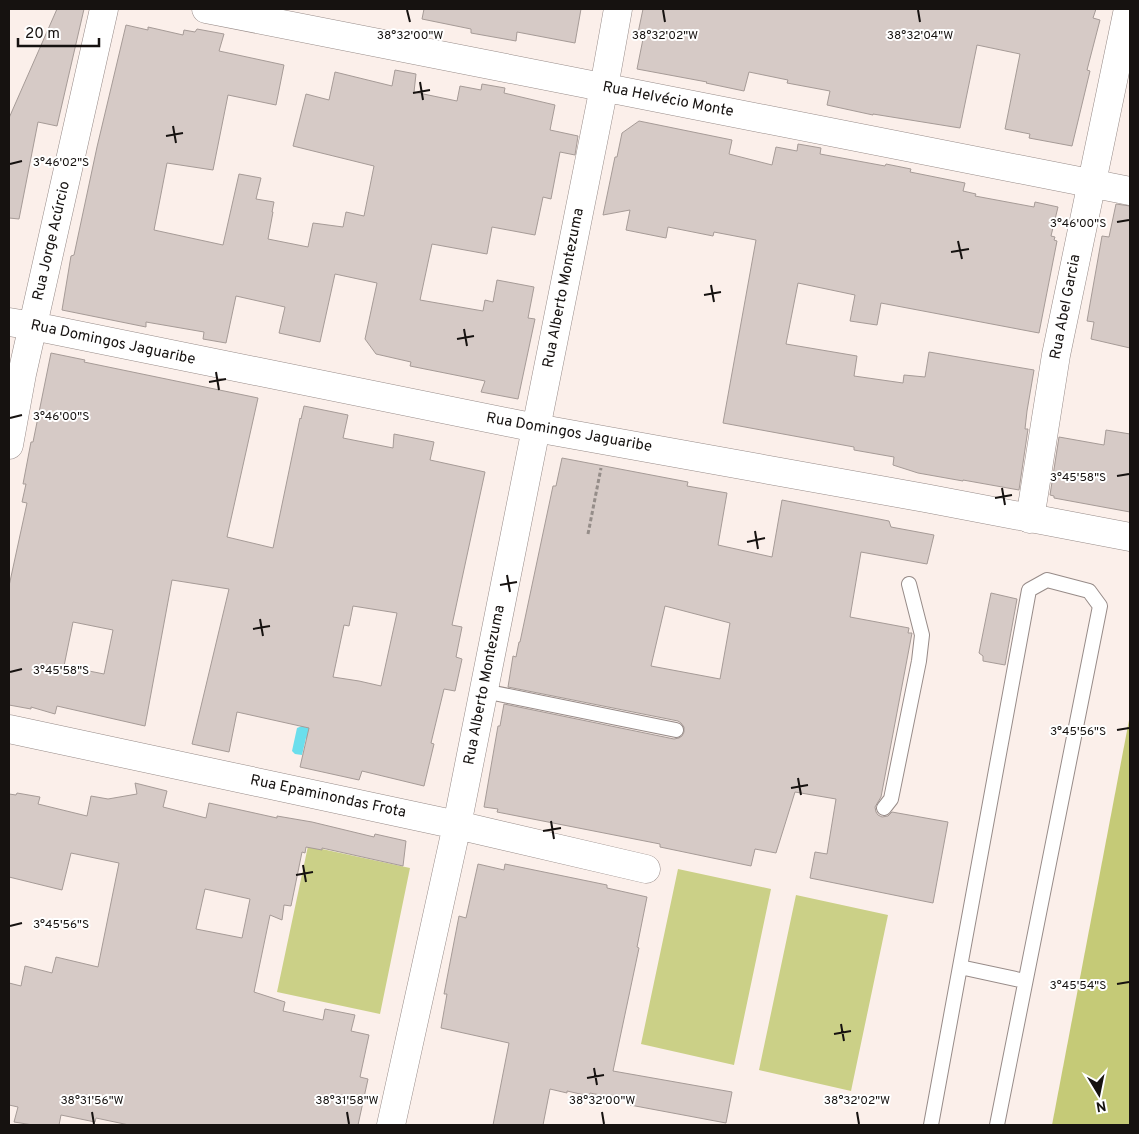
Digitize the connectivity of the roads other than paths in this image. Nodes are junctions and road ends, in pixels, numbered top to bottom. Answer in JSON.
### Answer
{"nodes":[{"id":1,"x":104,"y":9,"type":"edge"},
{"id":2,"x":206,"y":9,"type":"edge"},
{"id":3,"x":618,"y":9,"type":"edge"},
{"id":4,"x":1128,"y":9,"type":"edge"},
{"id":5,"x":604,"y":87,"type":"junction"},
{"id":6,"x":1091,"y":184,"type":"junction"},
{"id":7,"x":1130,"y":191,"type":"edge"},
{"id":8,"x":21,"y":324,"type":"edge"},
{"id":9,"x":536,"y":428,"type":"junction"},
{"id":10,"x":9,"y":444,"type":"edge"},
{"id":11,"x":1030,"y":519,"type":"junction"},
{"id":12,"x":1130,"y":537,"type":"edge"},
{"id":13,"x":909,"y":584,"type":"dead end"},
{"id":14,"x":484,"y":691,"type":"junction"},
{"id":15,"x":9,"y":729,"type":"edge"},
{"id":16,"x":676,"y":730,"type":"dead end"},
{"id":17,"x":884,"y":808,"type":"dead end"},
{"id":18,"x":457,"y":825,"type":"junction"},
{"id":19,"x":646,"y":869,"type":"dead end"},
{"id":20,"x":960,"y":967,"type":"junction"},
{"id":21,"x":1025,"y":981,"type":"junction"},
{"id":22,"x":391,"y":1125,"type":"edge"},
{"id":23,"x":931,"y":1125,"type":"edge"},
{"id":24,"x":997,"y":1125,"type":"edge"}],
"edges":[{"from":1,"to":8,"type":"street","name":"Rua Jorge Acúrcio"},
{"from":2,"to":5,"type":"street","name":"Rua Helvécio Monte"},
{"from":3,"to":5,"type":"street","name":"Rua Alberto Montezuma"},
{"from":4,"to":6,"type":"street","name":"Rua Abel Garcia"},
{"from":5,"to":6,"type":"street","name":"Rua Helvécio Monte"},
{"from":5,"to":9,"type":"street","name":"Rua Alberto Montezuma"},
{"from":6,"to":7,"type":"street","name":"Rua Helvécio Monte"},
{"from":6,"to":11,"type":"street","name":"Rua Abel Garcia"},
{"from":8,"to":9,"type":"street","name":"Rua Domingos Jaguaribe"},
{"from":8,"to":10,"type":"street","name":"Rua Jorge Acúrcio"},
{"from":9,"to":11,"type":"street","name":"Rua Domingos Jaguaribe"},
{"from":9,"to":14,"type":"street","name":"Rua Alberto Montezuma"},
{"from":11,"to":12,"type":"street","name":"Rua Domingos Jaguaribe"},
{"from":13,"to":17,"type":"lane"},
{"from":14,"to":16,"type":"lane"},
{"from":14,"to":18,"type":"street","name":"Rua Alberto Montezuma"},
{"from":15,"to":18,"type":"street","name":"Rua Epaminondas Frota"},
{"from":18,"to":19,"type":"street","name":"Rua Epaminondas Frota"},
{"from":18,"to":22,"type":"street","name":"Rua Alberto Montezuma"},
{"from":20,"to":21,"type":"lane"},
{"from":20,"to":21,"type":"lane"},
{"from":20,"to":23,"type":"lane"},
{"from":21,"to":24,"type":"lane"}]}
